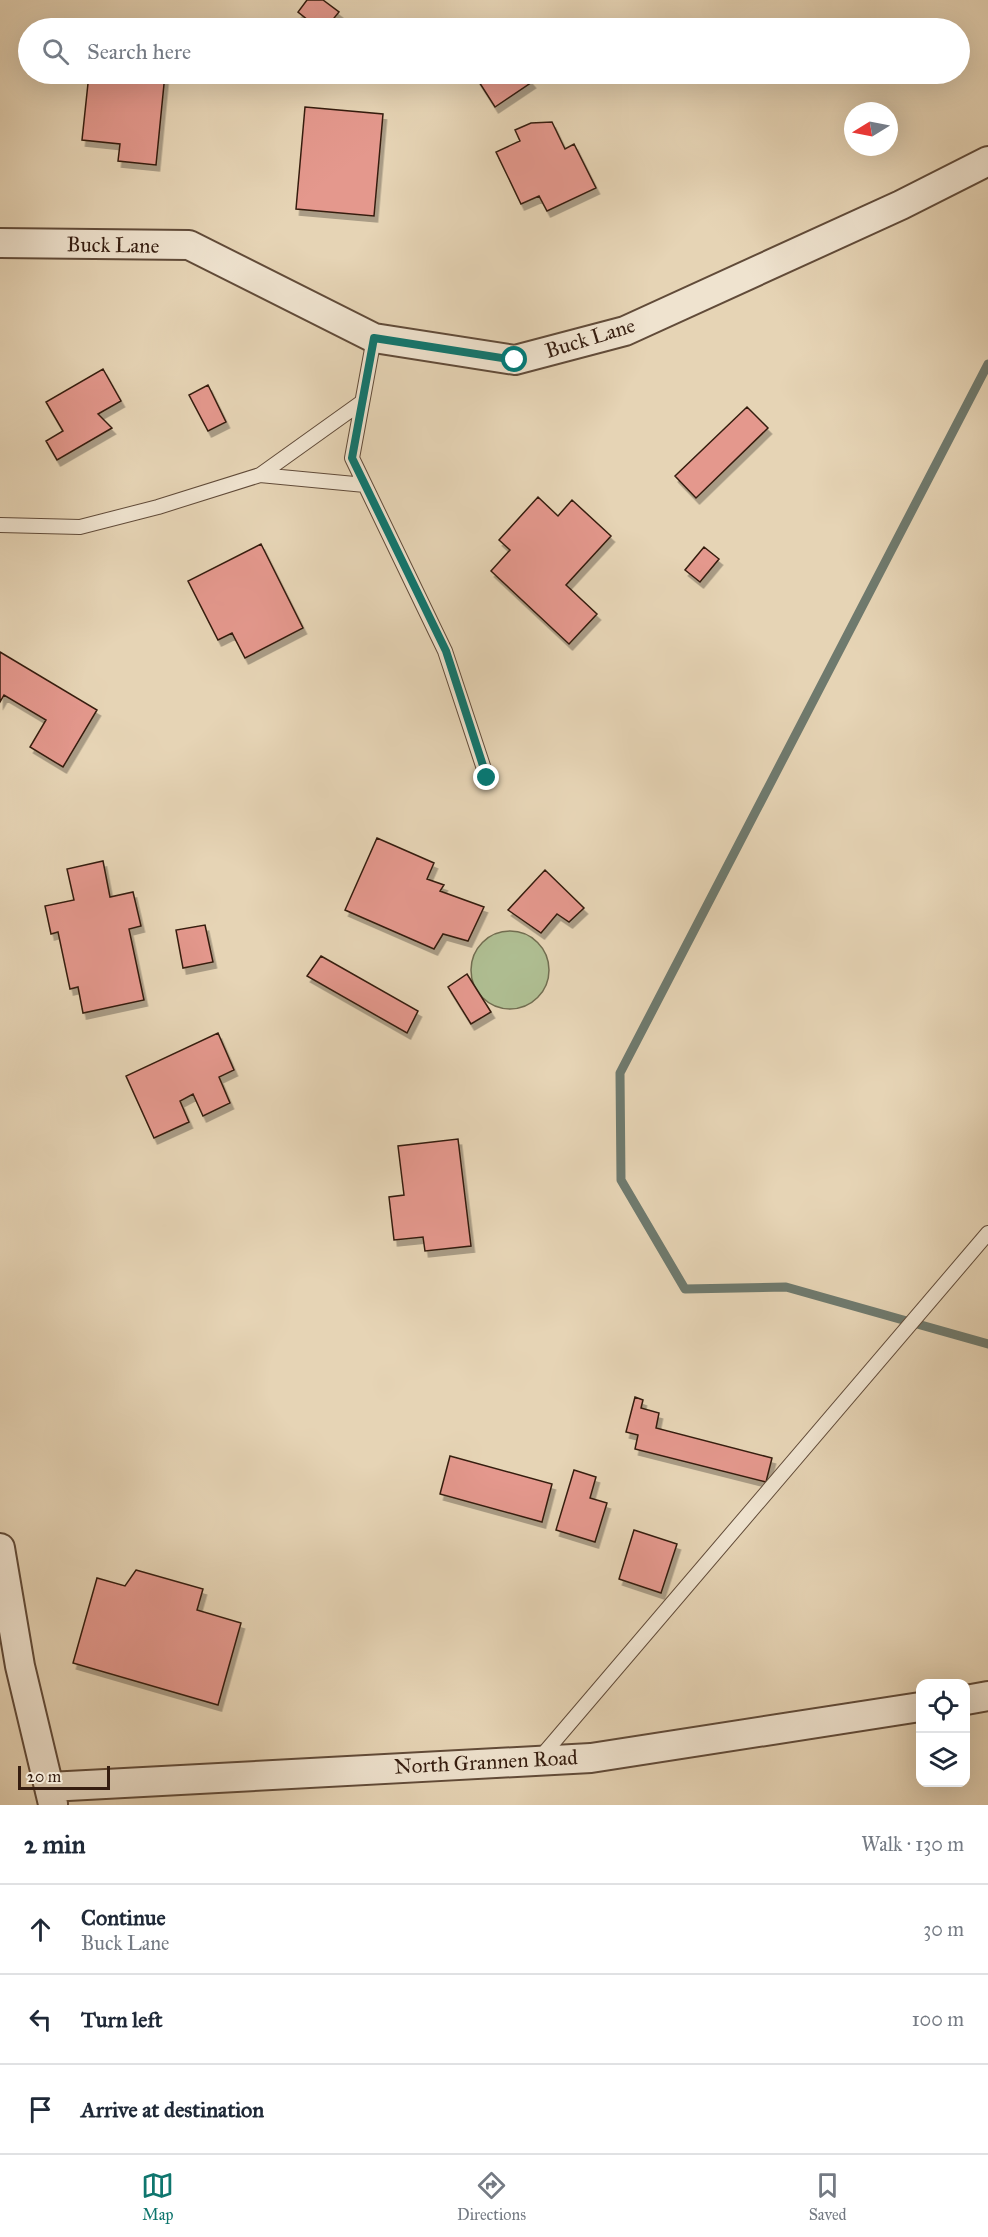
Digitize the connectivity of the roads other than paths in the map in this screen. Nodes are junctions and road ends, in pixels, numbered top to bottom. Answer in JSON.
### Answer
{"nodes":[{"id":1,"x":988,"y":161,"type":"edge"},
{"id":2,"x":0,"y":243,"type":"edge"},
{"id":3,"x":374,"y":338,"type":"junction"},
{"id":4,"x":362,"y":402,"type":"junction"},
{"id":5,"x":260,"y":475,"type":"junction"},
{"id":6,"x":365,"y":484,"type":"junction"},
{"id":7,"x":0,"y":525,"type":"edge"},
{"id":8,"x":487,"y":778,"type":"dead end"},
{"id":9,"x":988,"y":1233,"type":"edge"},
{"id":10,"x":0,"y":1548,"type":"edge"},
{"id":11,"x":988,"y":1696,"type":"edge"},
{"id":12,"x":970,"y":1699,"type":"edge"},
{"id":13,"x":916,"y":1708,"type":"edge"},
{"id":14,"x":539,"y":1760,"type":"junction"},
{"id":15,"x":51,"y":1796,"type":"edge"}],
"edges":[{"from":1,"to":3,"type":"street","name":"Buck Lane"},
{"from":2,"to":3,"type":"street","name":"Buck Lane"},
{"from":3,"to":4,"type":"lane"},
{"from":4,"to":5,"type":"lane"},
{"from":4,"to":6,"type":"lane"},
{"from":5,"to":6,"type":"lane"},
{"from":5,"to":7,"type":"lane"},
{"from":6,"to":8,"type":"lane"},
{"from":9,"to":14,"type":"lane"},
{"from":10,"to":15,"type":"street"},
{"from":11,"to":12,"type":"street"},
{"from":13,"to":14,"type":"street","name":"North Grannen Road"},
{"from":14,"to":15,"type":"street","name":"North Grannen Road"}]}
